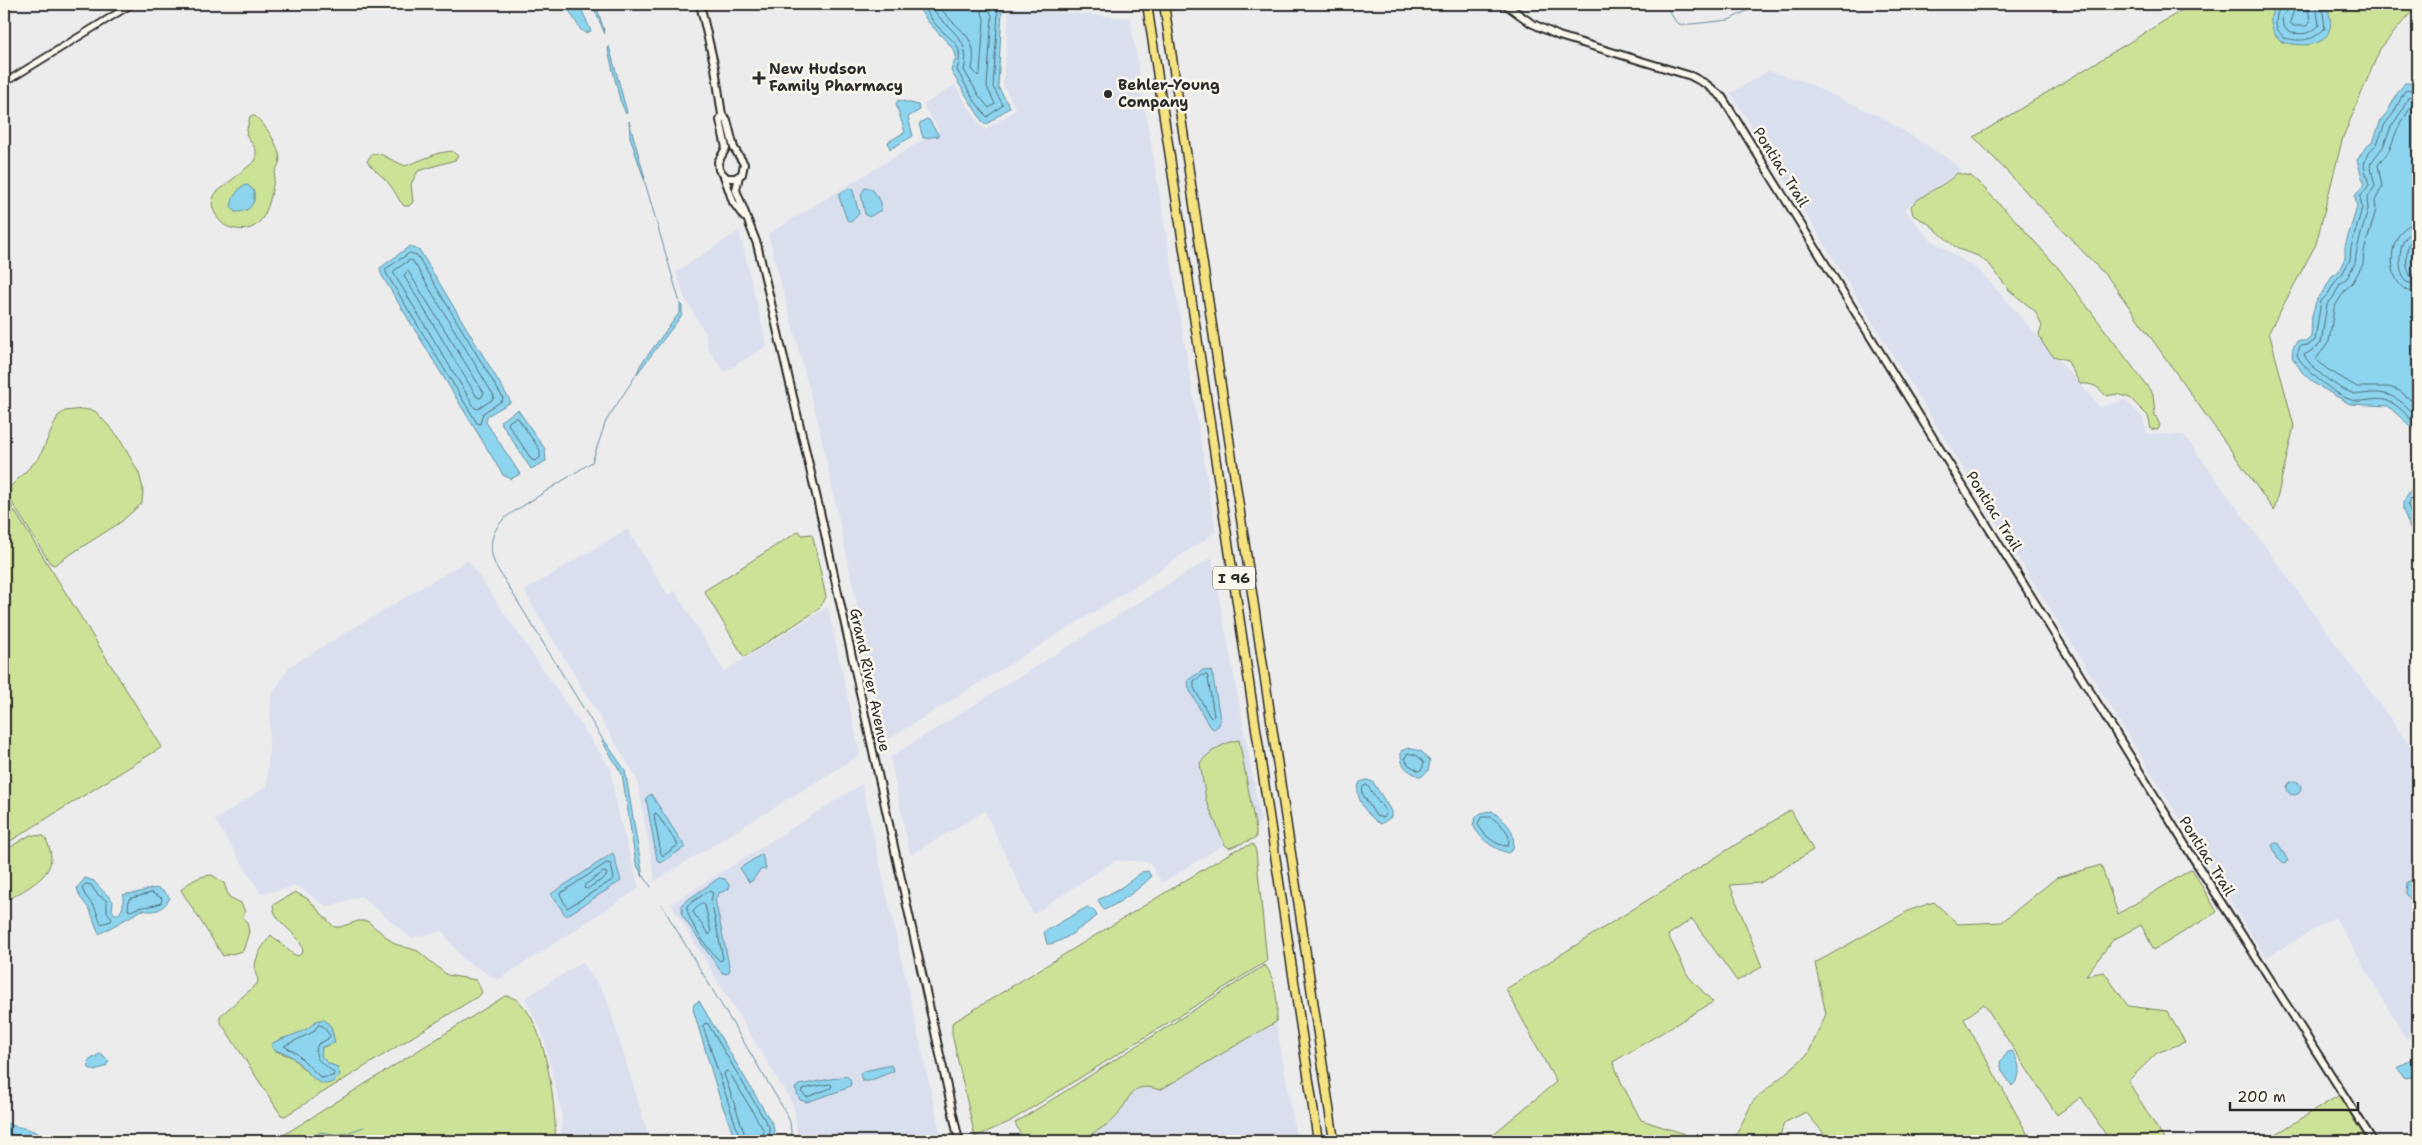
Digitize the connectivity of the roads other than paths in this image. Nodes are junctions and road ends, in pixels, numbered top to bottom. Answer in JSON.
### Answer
{"nodes":[{"id":1,"x":132,"y":4,"type":"edge"},
{"id":2,"x":700,"y":4,"type":"edge"},
{"id":3,"x":1147,"y":4,"type":"edge"},
{"id":4,"x":1164,"y":4,"type":"edge"},
{"id":5,"x":1505,"y":4,"type":"edge"},
{"id":6,"x":4,"y":83,"type":"edge"},
{"id":7,"x":722,"y":115,"type":"junction"},
{"id":8,"x":738,"y":154,"type":"junction"},
{"id":9,"x":723,"y":155,"type":"junction"},
{"id":10,"x":724,"y":176,"type":"junction"},
{"id":11,"x":739,"y":176,"type":"junction"},
{"id":12,"x":750,"y":226,"type":"junction"},
{"id":13,"x":959,"y":1141,"type":"edge"},
{"id":14,"x":1318,"y":1141,"type":"edge"},
{"id":15,"x":1334,"y":1141,"type":"edge"},
{"id":16,"x":2372,"y":1141,"type":"edge"}],
"edges":[{"from":1,"to":6,"type":"street"},
{"from":2,"to":7,"type":"main road"},
{"from":3,"to":14,"type":"highway","number":"I 96"},
{"from":4,"to":15,"type":"highway","number":"I 96"},
{"from":5,"to":16,"type":"main road","name":"Pontiac Trail"},
{"from":7,"to":8,"type":"main road"},
{"from":7,"to":9,"type":"main road"},
{"from":8,"to":9,"type":"main road"},
{"from":8,"to":11,"type":"main road"},
{"from":9,"to":10,"type":"main road"},
{"from":10,"to":11,"type":"main road"},
{"from":10,"to":12,"type":"main road","name":"Grand River Avenue"},
{"from":11,"to":12,"type":"main road","name":"Grand River Avenue"},
{"from":12,"to":13,"type":"main road","name":"Grand River Avenue"}]}
